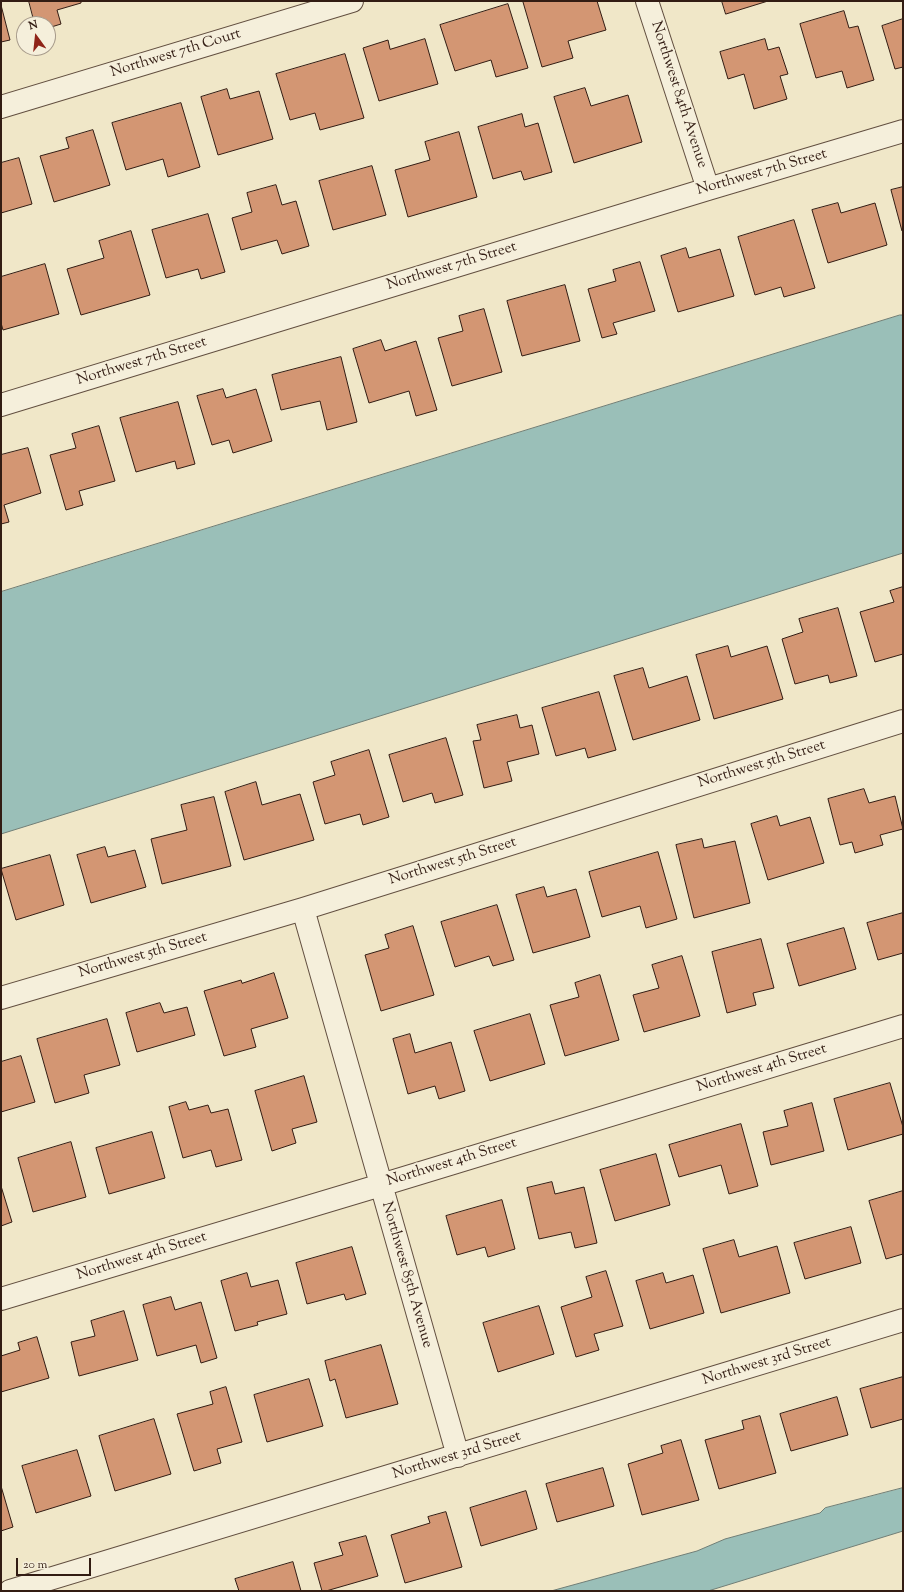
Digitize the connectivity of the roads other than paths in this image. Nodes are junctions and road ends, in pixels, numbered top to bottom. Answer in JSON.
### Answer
{"nodes":[{"id":1,"x":352,"y":1,"type":"edge"},
{"id":2,"x":647,"y":1,"type":"edge"},
{"id":3,"x":1,"y":107,"type":"edge"},
{"id":4,"x":903,"y":131,"type":"edge"},
{"id":5,"x":708,"y":189,"type":"junction"},
{"id":6,"x":1,"y":405,"type":"edge"},
{"id":7,"x":903,"y":721,"type":"edge"},
{"id":8,"x":303,"y":909,"type":"junction"},
{"id":9,"x":1,"y":998,"type":"edge"},
{"id":10,"x":903,"y":1026,"type":"edge"},
{"id":11,"x":381,"y":1185,"type":"junction"},
{"id":12,"x":1,"y":1299,"type":"edge"},
{"id":13,"x":903,"y":1320,"type":"edge"},
{"id":14,"x":458,"y":1456,"type":"junction"},
{"id":15,"x":10,"y":1591,"type":"edge"}],
"edges":[{"from":1,"to":3,"type":"street","name":"Northwest 7th Court"},
{"from":2,"to":5,"type":"street","name":"Northwest 84th Avenue"},
{"from":4,"to":5,"type":"street","name":"Northwest 7th Street"},
{"from":5,"to":6,"type":"street","name":"Northwest 7th Street"},
{"from":7,"to":8,"type":"street","name":"Northwest 5th Street"},
{"from":8,"to":9,"type":"street","name":"Northwest 5th Street"},
{"from":8,"to":11,"type":"street","name":"Northwest 85th Avenue"},
{"from":10,"to":11,"type":"street","name":"Northwest 4th Street"},
{"from":11,"to":12,"type":"street","name":"Northwest 4th Street"},
{"from":11,"to":14,"type":"street","name":"Northwest 85th Avenue"},
{"from":13,"to":14,"type":"street","name":"Northwest 3rd Street"},
{"from":14,"to":15,"type":"street","name":"Northwest 3rd Street"}]}
